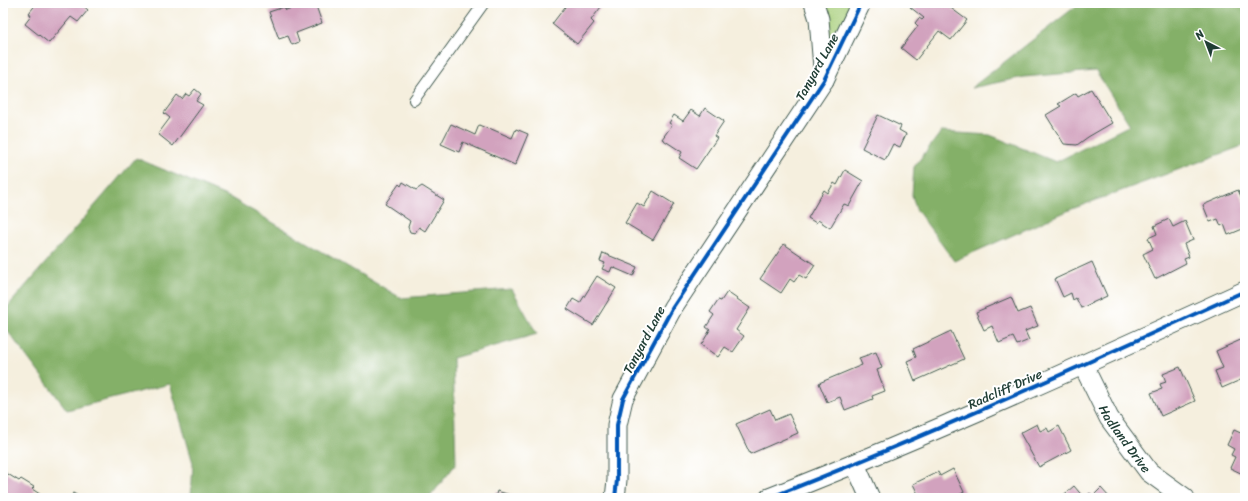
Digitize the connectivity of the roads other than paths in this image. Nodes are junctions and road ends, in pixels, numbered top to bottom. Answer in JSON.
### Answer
{"nodes":[{"id":1,"x":484,"y":3,"type":"edge"},
{"id":2,"x":814,"y":3,"type":"edge"},
{"id":3,"x":861,"y":3,"type":"edge"},
{"id":4,"x":824,"y":80,"type":"junction"},
{"id":5,"x":414,"y":100,"type":"dead end"},
{"id":6,"x":1245,"y":291,"type":"edge"},
{"id":7,"x":1083,"y":365,"type":"junction"},
{"id":8,"x":855,"y":464,"type":"junction"},
{"id":9,"x":615,"y":498,"type":"edge"},
{"id":10,"x":769,"y":498,"type":"edge"},
{"id":11,"x":870,"y":498,"type":"edge"},
{"id":12,"x":1185,"y":498,"type":"edge"}],
"edges":[{"from":1,"to":5,"type":"lane"},
{"from":2,"to":4,"type":"street","name":"Tanyard Lane"},
{"from":3,"to":4,"type":"street","name":"Tanyard Lane"},
{"from":4,"to":9,"type":"street","name":"Tanyard Lane"},
{"from":6,"to":7,"type":"street","name":"Radcliff Drive"},
{"from":7,"to":8,"type":"street","name":"Radcliff Drive"},
{"from":7,"to":12,"type":"street","name":"Hadland Drive"},
{"from":8,"to":10,"type":"street","name":"Radcliff Drive"},
{"from":8,"to":11,"type":"street"}]}
